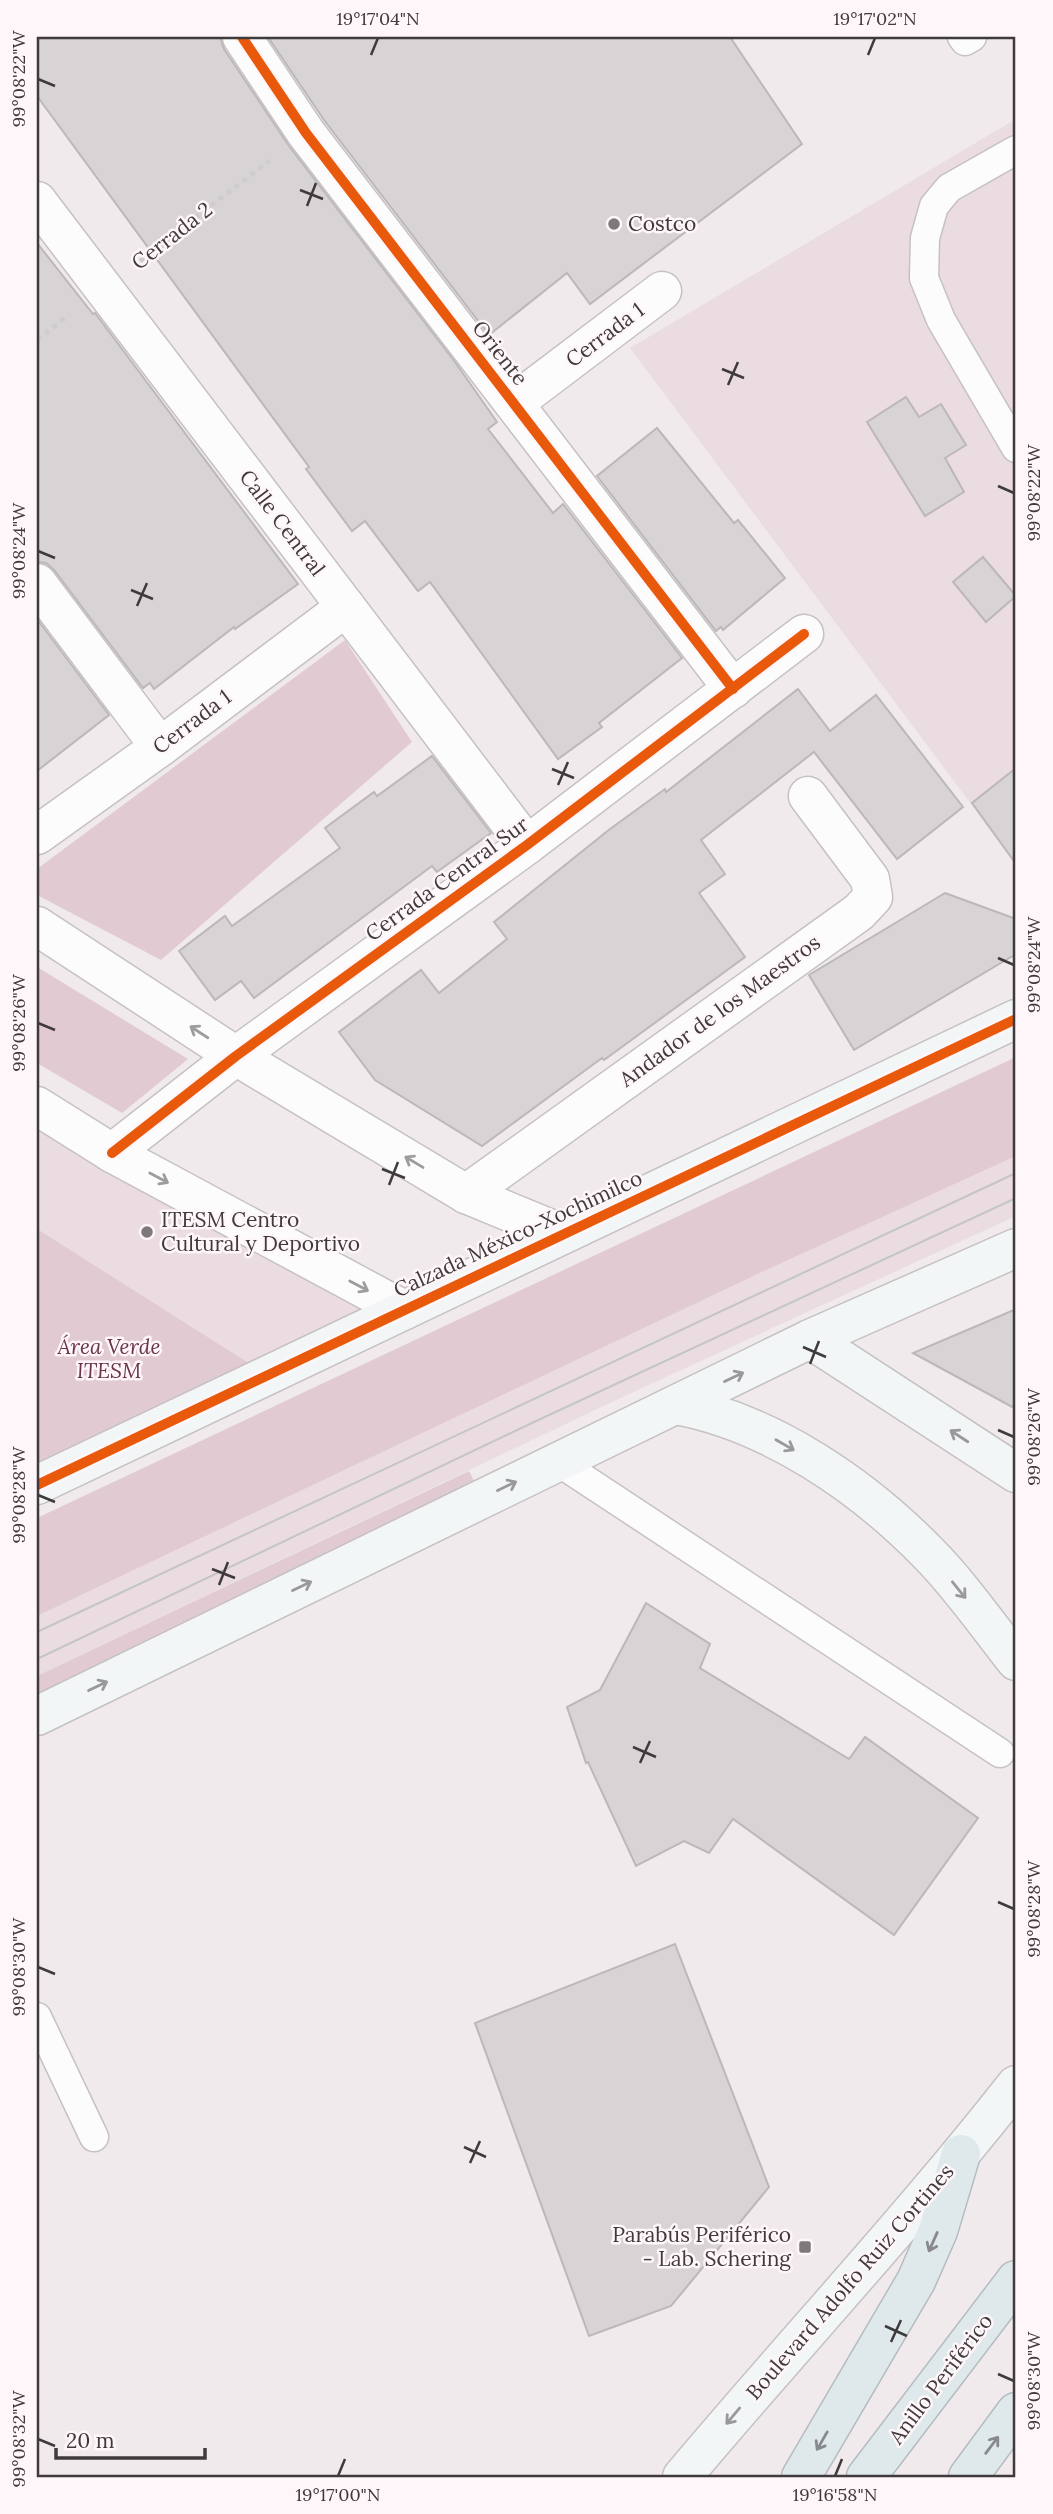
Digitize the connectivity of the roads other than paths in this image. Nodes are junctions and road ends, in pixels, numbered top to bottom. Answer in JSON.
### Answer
{"nodes":[{"id":1,"x":242,"y":37,"type":"edge"},
{"id":2,"x":962,"y":37,"type":"edge"},
{"id":3,"x":972,"y":37,"type":"edge"},
{"id":4,"x":1016,"y":150,"type":"edge"},
{"id":5,"x":37,"y":201,"type":"edge"},
{"id":6,"x":662,"y":291,"type":"dead end"},
{"id":7,"x":514,"y":404,"type":"junction"},
{"id":8,"x":1016,"y":448,"type":"edge"},
{"id":9,"x":37,"y":583,"type":"edge"},
{"id":10,"x":346,"y":607,"type":"junction"},
{"id":11,"x":804,"y":634,"type":"dead end"},
{"id":12,"x":733,"y":689,"type":"junction"},
{"id":13,"x":160,"y":747,"type":"junction"},
{"id":14,"x":808,"y":796,"type":"dead end"},
{"id":15,"x":37,"y":835,"type":"edge"},
{"id":16,"x":527,"y":845,"type":"junction"},
{"id":17,"x":37,"y":926,"type":"edge"},
{"id":18,"x":1016,"y":1019,"type":"edge"},
{"id":19,"x":236,"y":1056,"type":"junction"},
{"id":20,"x":37,"y":1106,"type":"edge"},
{"id":21,"x":112,"y":1153,"type":"junction"},
{"id":22,"x":466,"y":1194,"type":"junction"},
{"id":23,"x":563,"y":1234,"type":"junction"},
{"id":24,"x":1016,"y":1248,"type":"edge"},
{"id":25,"x":404,"y":1310,"type":"junction"},
{"id":26,"x":810,"y":1339,"type":"junction"},
{"id":27,"x":676,"y":1405,"type":"junction"},
{"id":28,"x":557,"y":1461,"type":"junction"},
{"id":29,"x":1016,"y":1473,"type":"edge"},
{"id":30,"x":37,"y":1485,"type":"edge"},
{"id":31,"x":1016,"y":1661,"type":"edge"},
{"id":32,"x":37,"y":1716,"type":"edge"},
{"id":33,"x":1000,"y":1753,"type":"dead end"},
{"id":34,"x":37,"y":2017,"type":"edge"},
{"id":35,"x":1016,"y":2085,"type":"edge"},
{"id":36,"x":94,"y":2137,"type":"dead end"},
{"id":37,"x":961,"y":2154,"type":"junction"},
{"id":38,"x":1016,"y":2280,"type":"edge"},
{"id":39,"x":1016,"y":2412,"type":"edge"},
{"id":40,"x":682,"y":2477,"type":"edge"},
{"id":41,"x":801,"y":2477,"type":"edge"},
{"id":42,"x":866,"y":2477,"type":"edge"},
{"id":43,"x":968,"y":2477,"type":"edge"}],
"edges":[{"from":1,"to":7,"type":"street","name":"Oriente"},
{"from":2,"to":3,"type":"lane"},
{"from":4,"to":8,"type":"lane"},
{"from":5,"to":10,"type":"street","name":"Calle Central"},
{"from":6,"to":7,"type":"street","name":"Cerrada 1"},
{"from":7,"to":12,"type":"street","name":"Oriente"},
{"from":9,"to":13,"type":"street"},
{"from":10,"to":13,"type":"street","name":"Cerrada 1"},
{"from":10,"to":16,"type":"street","name":"Calle Central"},
{"from":11,"to":12,"type":"street","name":"Cerrada Central Sur"},
{"from":12,"to":16,"type":"street","name":"Cerrada Central Sur"},
{"from":13,"to":15,"type":"street","name":"Cerrada 1"},
{"from":14,"to":22,"type":"street","name":"Andador de los Maestros"},
{"from":16,"to":19,"type":"street","name":"Cerrada Central Sur"},
{"from":19,"to":17,"type":"street","one_way":true},
{"from":18,"to":23,"type":"main road","name":"Calzada México-Xochimilco"},
{"from":19,"to":21,"type":"street","name":"Cerrada Central Sur"},
{"from":22,"to":19,"type":"street","one_way":true},
{"from":20,"to":21,"type":"street"},
{"from":21,"to":25,"type":"street","one_way":true},
{"from":22,"to":23,"type":"street"},
{"from":23,"to":25,"type":"main road","name":"Calzada México-Xochimilco"},
{"from":24,"to":26,"type":"main road"},
{"from":25,"to":30,"type":"main road","name":"Calzada México-Xochimilco"},
{"from":27,"to":26,"type":"main road","one_way":true},
{"from":29,"to":26,"type":"main road","one_way":true},
{"from":27,"to":28,"type":"main road"},
{"from":27,"to":31,"type":"main road","one_way":true},
{"from":32,"to":28,"type":"main road","one_way":true},
{"from":28,"to":33,"type":"lane"},
{"from":34,"to":36,"type":"lane"},
{"from":35,"to":37,"type":"main road","name":"Boulevard Adolfo Ruiz Cortines"},
{"from":37,"to":40,"type":"main road","name":"Boulevard Adolfo Ruiz Cortines","one_way":true},
{"from":37,"to":41,"type":"highway","one_way":true},
{"from":38,"to":42,"type":"highway","name":"Anillo Periférico"},
{"from":43,"to":39,"type":"highway","one_way":true}]}
